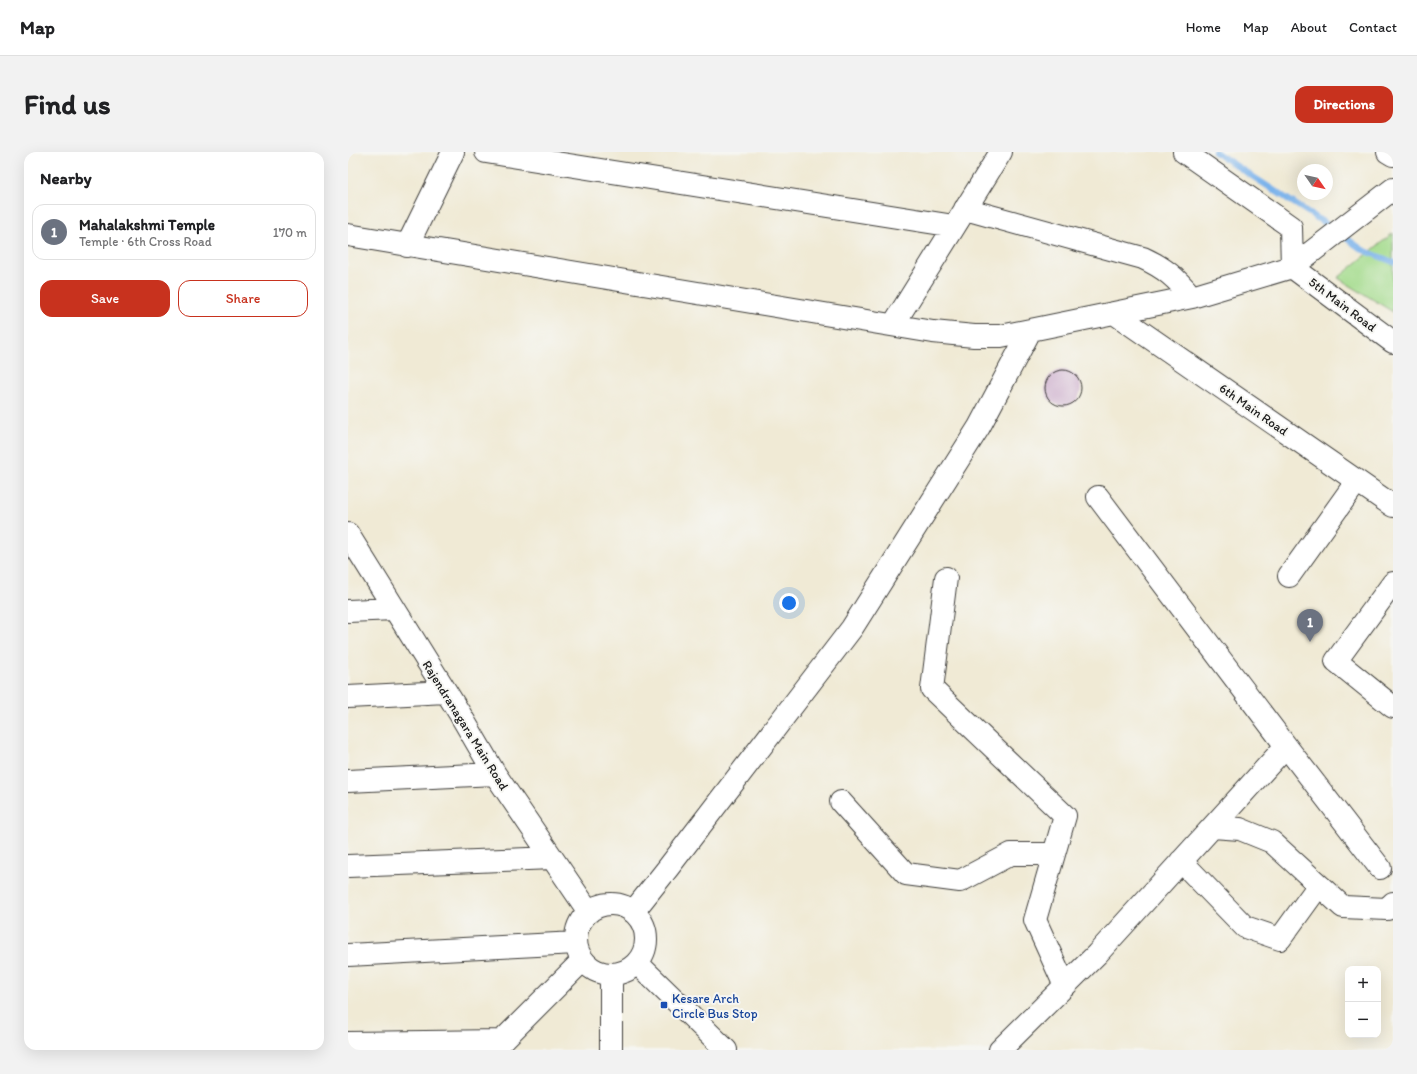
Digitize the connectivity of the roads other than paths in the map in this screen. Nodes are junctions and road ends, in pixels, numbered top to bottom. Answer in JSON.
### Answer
{"nodes":[{"id":1,"x":453,"y":152,"type":"edge"},
{"id":2,"x":486,"y":152,"type":"edge"},
{"id":3,"x":1000,"y":152,"type":"edge"},
{"id":4,"x":1184,"y":152,"type":"edge"},
{"id":5,"x":1388,"y":152,"type":"edge"},
{"id":6,"x":1393,"y":155,"type":"edge"},
{"id":7,"x":544,"y":156,"type":"edge"},
{"id":8,"x":1393,"y":189,"type":"edge"},
{"id":9,"x":960,"y":217,"type":"junction"},
{"id":10,"x":348,"y":219,"type":"edge"},
{"id":11,"x":354,"y":236,"type":"edge"},
{"id":12,"x":407,"y":246,"type":"junction"},
{"id":13,"x":1292,"y":267,"type":"junction"},
{"id":14,"x":1192,"y":297,"type":"junction"},
{"id":15,"x":1114,"y":313,"type":"junction"},
{"id":16,"x":893,"y":325,"type":"junction"},
{"id":17,"x":1030,"y":331,"type":"junction"},
{"id":18,"x":1393,"y":342,"type":"edge"},
{"id":19,"x":1357,"y":481,"type":"junction"},
{"id":20,"x":1098,"y":497,"type":"dead end"},
{"id":21,"x":1393,"y":506,"type":"edge"},
{"id":22,"x":348,"y":534,"type":"edge"},
{"id":23,"x":1289,"y":576,"type":"dead end"},
{"id":24,"x":946,"y":578,"type":"dead end"},
{"id":25,"x":1393,"y":583,"type":"edge"},
{"id":26,"x":394,"y":609,"type":"junction"},
{"id":27,"x":348,"y":611,"type":"edge"},
{"id":28,"x":446,"y":692,"type":"junction"},
{"id":29,"x":348,"y":697,"type":"edge"},
{"id":30,"x":1393,"y":707,"type":"edge"},
{"id":31,"x":1286,"y":746,"type":"junction"},
{"id":32,"x":495,"y":774,"type":"junction"},
{"id":33,"x":348,"y":781,"type":"edge"},
{"id":34,"x":841,"y":802,"type":"dead end"},
{"id":35,"x":1213,"y":826,"type":"junction"},
{"id":36,"x":1054,"y":854,"type":"junction"},
{"id":37,"x":552,"y":858,"type":"junction"},
{"id":38,"x":1181,"y":861,"type":"junction"},
{"id":39,"x":348,"y":866,"type":"edge"},
{"id":40,"x":1380,"y":868,"type":"dead end"},
{"id":41,"x":1319,"y":885,"type":"junction"},
{"id":42,"x":1393,"y":903,"type":"edge"},
{"id":43,"x":589,"y":912,"type":"junction"},
{"id":44,"x":633,"y":912,"type":"junction"},
{"id":45,"x":580,"y":952,"type":"junction"},
{"id":46,"x":348,"y":955,"type":"edge"},
{"id":47,"x":637,"y":963,"type":"junction"},
{"id":48,"x":611,"y":974,"type":"junction"},
{"id":49,"x":1065,"y":986,"type":"junction"},
{"id":50,"x":348,"y":1044,"type":"edge"},
{"id":51,"x":497,"y":1045,"type":"edge"},
{"id":52,"x":611,"y":1050,"type":"edge"},
{"id":53,"x":726,"y":1050,"type":"edge"},
{"id":54,"x":1000,"y":1050,"type":"edge"}],
"edges":[{"from":1,"to":12,"type":"street"},
{"from":2,"to":7,"type":"street"},
{"from":3,"to":9,"type":"street"},
{"from":4,"to":13,"type":"street"},
{"from":5,"to":6,"type":"street"},
{"from":7,"to":9,"type":"street"},
{"from":8,"to":13,"type":"street"},
{"from":9,"to":14,"type":"street"},
{"from":9,"to":16,"type":"street"},
{"from":10,"to":11,"type":"street"},
{"from":11,"to":12,"type":"street"},
{"from":12,"to":16,"type":"street"},
{"from":13,"to":14,"type":"street"},
{"from":13,"to":18,"type":"street","name":"5th Main Road"},
{"from":14,"to":15,"type":"street"},
{"from":15,"to":17,"type":"street"},
{"from":15,"to":19,"type":"street","name":"6th Main Road"},
{"from":16,"to":17,"type":"street"},
{"from":17,"to":44,"type":"street"},
{"from":19,"to":21,"type":"street","name":"6th Main Road"},
{"from":19,"to":23,"type":"street"},
{"from":20,"to":31,"type":"street"},
{"from":22,"to":26,"type":"street","name":"Rajendranagara Main Road"},
{"from":24,"to":36,"type":"street"},
{"from":25,"to":30,"type":"street"},
{"from":26,"to":27,"type":"street"},
{"from":26,"to":28,"type":"street","name":"Rajendranagara Main Road"},
{"from":28,"to":29,"type":"street"},
{"from":28,"to":32,"type":"street","name":"Rajendranagara Main Road"},
{"from":31,"to":35,"type":"street"},
{"from":31,"to":40,"type":"street"},
{"from":32,"to":33,"type":"street"},
{"from":32,"to":37,"type":"street","name":"Rajendranagara Main Road"},
{"from":34,"to":36,"type":"street"},
{"from":35,"to":38,"type":"street"},
{"from":35,"to":41,"type":"street"},
{"from":36,"to":49,"type":"street"},
{"from":37,"to":39,"type":"street"},
{"from":37,"to":43,"type":"street","name":"Rajendranagara Main Road"},
{"from":38,"to":41,"type":"street"},
{"from":38,"to":49,"type":"street"},
{"from":41,"to":42,"type":"street"},
{"from":43,"to":44,"type":"street"},
{"from":43,"to":45,"type":"street"},
{"from":44,"to":47,"type":"street"},
{"from":45,"to":46,"type":"street"},
{"from":45,"to":48,"type":"street"},
{"from":45,"to":51,"type":"street"},
{"from":47,"to":48,"type":"street"},
{"from":47,"to":53,"type":"street"},
{"from":48,"to":52,"type":"street"},
{"from":49,"to":54,"type":"street"},
{"from":50,"to":51,"type":"street"}]}
